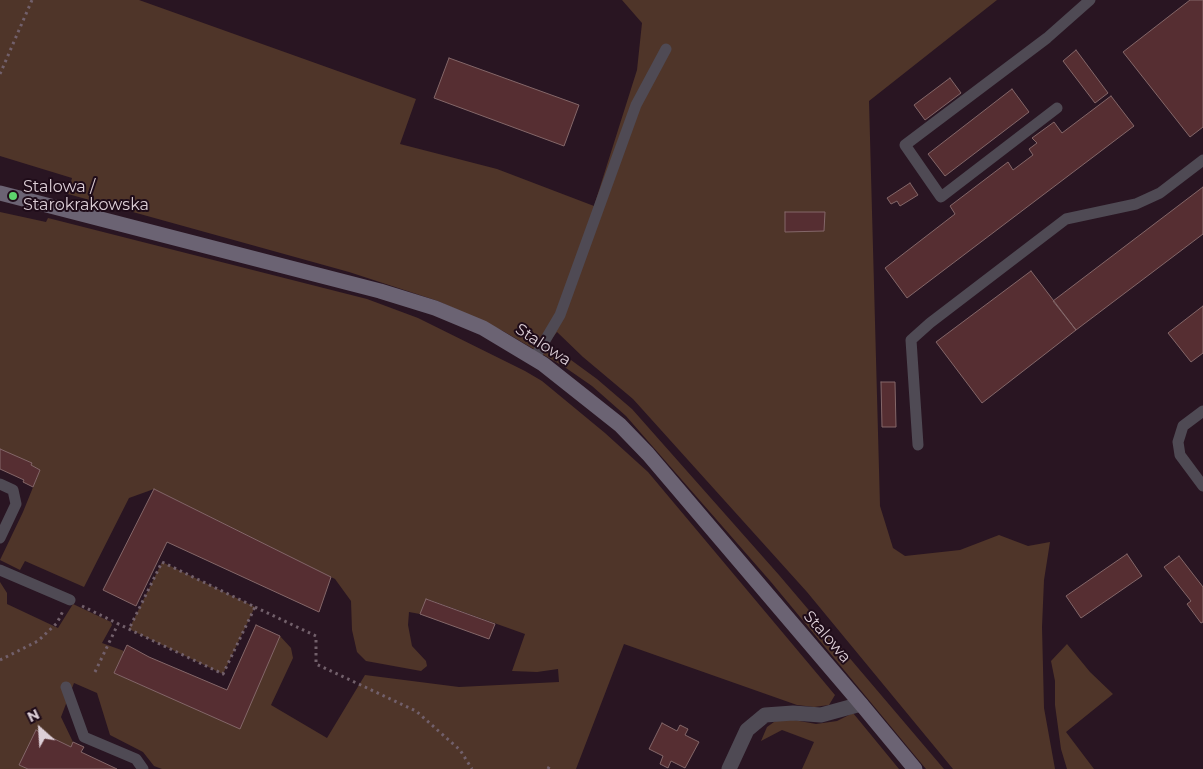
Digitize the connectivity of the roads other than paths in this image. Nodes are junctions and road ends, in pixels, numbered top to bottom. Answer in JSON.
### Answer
{"nodes":[{"id":1,"x":1090,"y":0,"type":"edge"},
{"id":2,"x":666,"y":49,"type":"dead end"},
{"id":3,"x":1057,"y":108,"type":"dead end"},
{"id":4,"x":1203,"y":160,"type":"edge"},
{"id":5,"x":0,"y":193,"type":"edge"},
{"id":6,"x":534,"y":359,"type":"junction"},
{"id":7,"x":1203,"y":411,"type":"edge"},
{"id":8,"x":918,"y":445,"type":"dead end"},
{"id":9,"x":0,"y":484,"type":"edge"},
{"id":10,"x":1203,"y":486,"type":"edge"},
{"id":11,"x":0,"y":538,"type":"edge"},
{"id":12,"x":0,"y":570,"type":"edge"},
{"id":13,"x":70,"y":600,"type":"road end"},
{"id":14,"x":66,"y":687,"type":"dead end"},
{"id":15,"x":861,"y":704,"type":"junction"},
{"id":16,"x":143,"y":769,"type":"edge"},
{"id":17,"x":729,"y":769,"type":"edge"},
{"id":18,"x":915,"y":769,"type":"edge"}],
"edges":[{"from":1,"to":3,"type":"lane"},
{"from":2,"to":6,"type":"lane"},
{"from":4,"to":8,"type":"lane"},
{"from":5,"to":6,"type":"street","name":"Stalowa"},
{"from":6,"to":15,"type":"street","name":"Stalowa"},
{"from":7,"to":10,"type":"lane"},
{"from":9,"to":11,"type":"lane"},
{"from":12,"to":13,"type":"lane"},
{"from":14,"to":16,"type":"lane"},
{"from":15,"to":17,"type":"street"},
{"from":15,"to":18,"type":"street","name":"Stalowa"}]}
